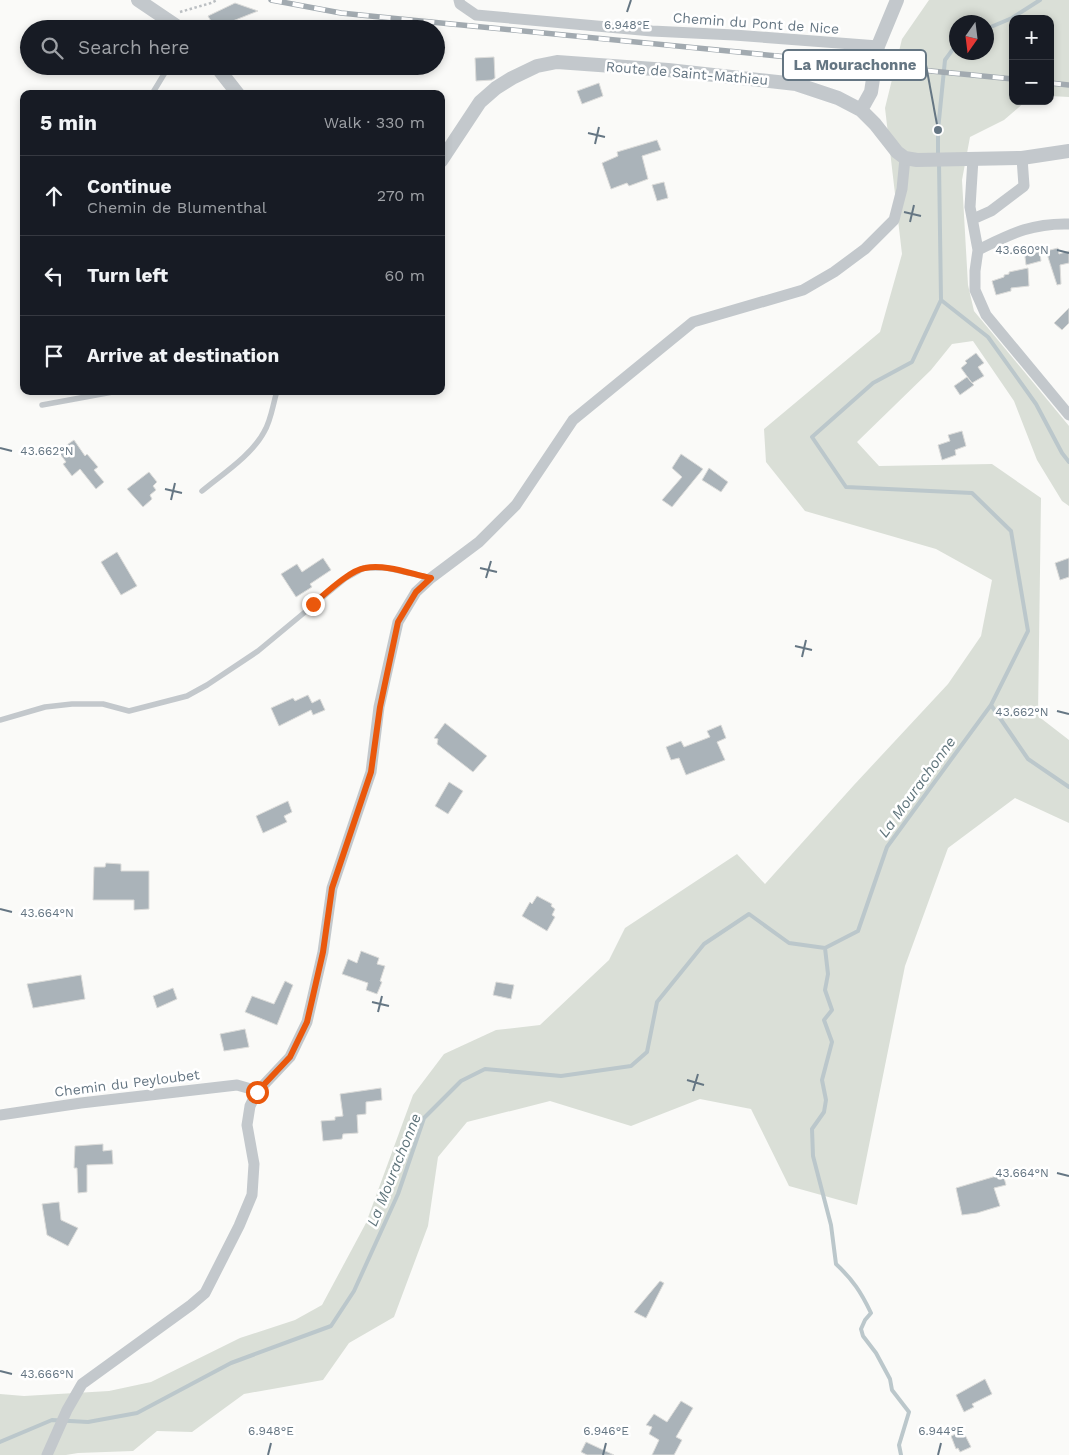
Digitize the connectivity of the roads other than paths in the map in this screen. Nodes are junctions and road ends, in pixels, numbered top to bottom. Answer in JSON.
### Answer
{"nodes":[{"id":1,"x":138,"y":0,"type":"edge"},
{"id":2,"x":459,"y":0,"type":"edge"},
{"id":3,"x":898,"y":0,"type":"edge"},
{"id":4,"x":168,"y":20,"type":"edge"},
{"id":5,"x":878,"y":46,"type":"junction"},
{"id":6,"x":164,"y":75,"type":"edge"},
{"id":7,"x":223,"y":75,"type":"edge"},
{"id":8,"x":154,"y":90,"type":"edge"},
{"id":9,"x":235,"y":90,"type":"edge"},
{"id":10,"x":861,"y":110,"type":"junction"},
{"id":11,"x":1069,"y":151,"type":"edge"},
{"id":12,"x":445,"y":155,"type":"edge"},
{"id":13,"x":1022,"y":158,"type":"junction"},
{"id":14,"x":911,"y":159,"type":"junction"},
{"id":15,"x":973,"y":159,"type":"junction"},
{"id":16,"x":973,"y":219,"type":"junction"},
{"id":17,"x":1069,"y":224,"type":"edge"},
{"id":18,"x":978,"y":250,"type":"junction"},
{"id":19,"x":96,"y":395,"type":"edge"},
{"id":20,"x":275,"y":395,"type":"edge"},
{"id":21,"x":42,"y":405,"type":"dead end"},
{"id":22,"x":1069,"y":415,"type":"edge"},
{"id":23,"x":202,"y":491,"type":"dead end"},
{"id":24,"x":431,"y":578,"type":"junction"},
{"id":25,"x":0,"y":720,"type":"edge"},
{"id":26,"x":257,"y":1092,"type":"junction"},
{"id":27,"x":0,"y":1115,"type":"edge"},
{"id":28,"x":46,"y":1455,"type":"edge"}],
"edges":[{"from":1,"to":4,"type":"street"},
{"from":2,"to":5,"type":"street","name":"Chemin du Pont de Nice"},
{"from":3,"to":5,"type":"street"},
{"from":5,"to":10,"type":"street"},
{"from":6,"to":8,"type":"lane"},
{"from":7,"to":9,"type":"street"},
{"from":10,"to":12,"type":"street","name":"Route de Saint-Mathieu"},
{"from":10,"to":14,"type":"street","name":"Route de Saint-Mathieu"},
{"from":11,"to":13,"type":"street"},
{"from":13,"to":15,"type":"street"},
{"from":13,"to":16,"type":"street"},
{"from":14,"to":15,"type":"street"},
{"from":14,"to":24,"type":"street"},
{"from":15,"to":16,"type":"street"},
{"from":16,"to":18,"type":"street"},
{"from":17,"to":18,"type":"street"},
{"from":18,"to":22,"type":"street"},
{"from":19,"to":21,"type":"lane"},
{"from":20,"to":23,"type":"lane"},
{"from":24,"to":25,"type":"lane"},
{"from":24,"to":26,"type":"street"},
{"from":26,"to":27,"type":"street","name":"Chemin du Peyloubet"},
{"from":26,"to":28,"type":"street"}]}
